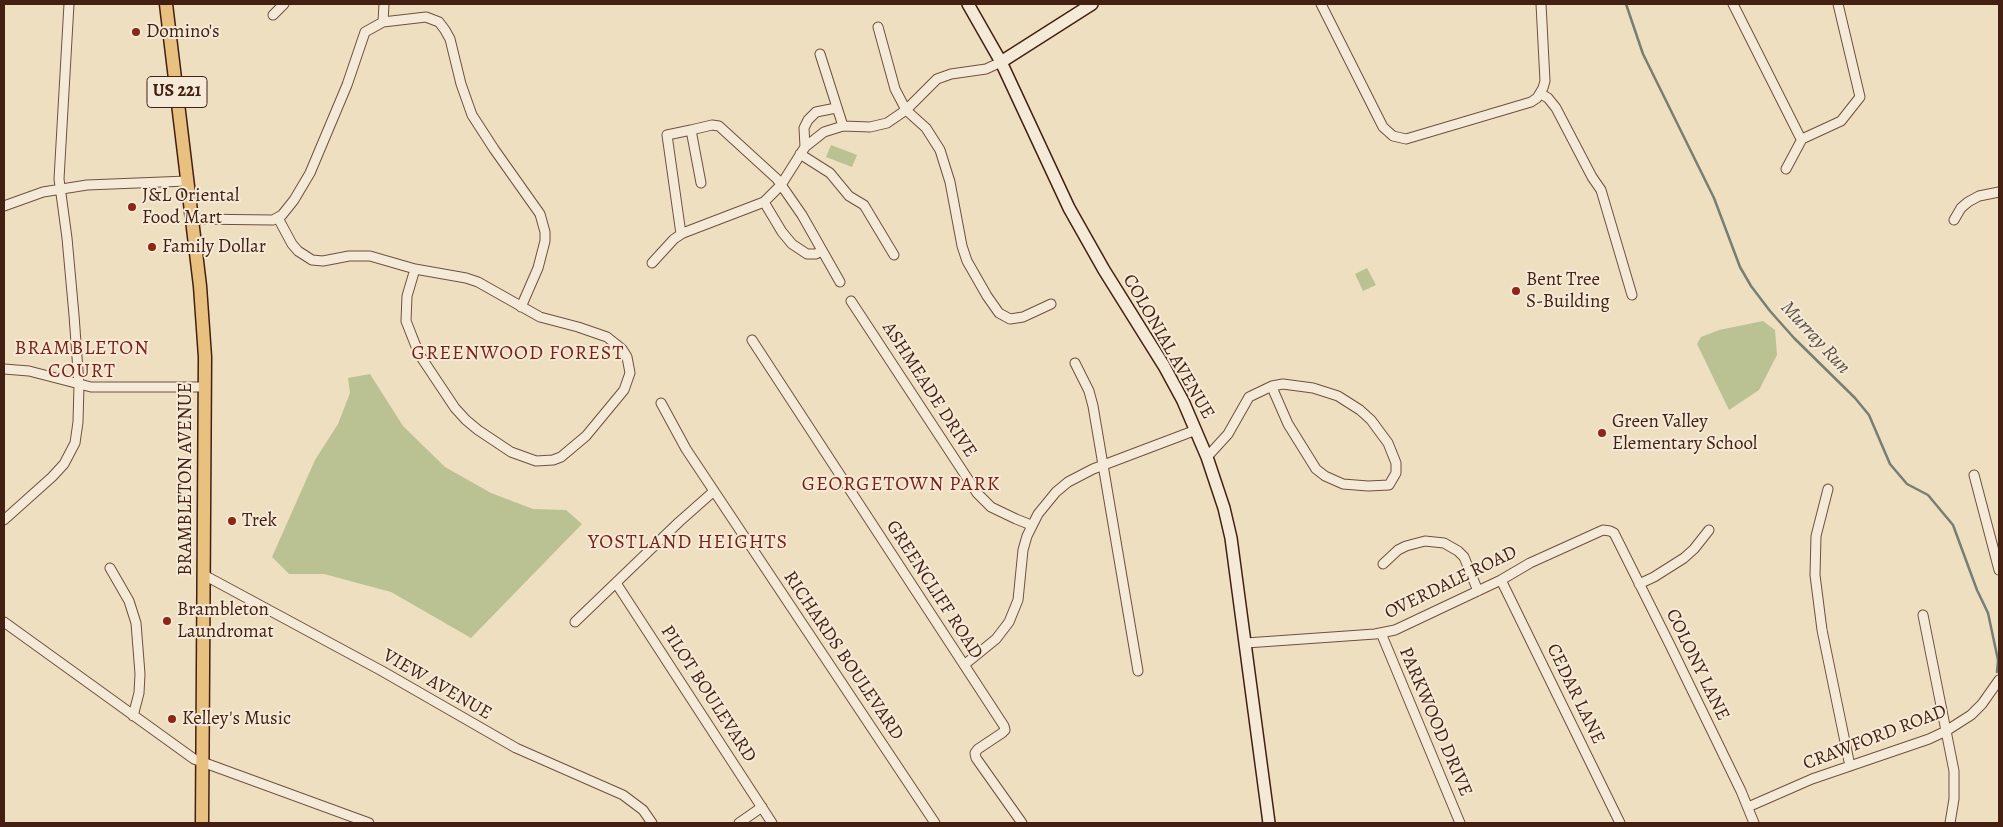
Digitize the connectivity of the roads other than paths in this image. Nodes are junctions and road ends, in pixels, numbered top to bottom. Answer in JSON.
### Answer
{"nodes":[{"id":1,"x":69,"y":4,"type":"edge"},
{"id":2,"x":166,"y":4,"type":"edge"},
{"id":3,"x":284,"y":4,"type":"edge"},
{"id":4,"x":384,"y":4,"type":"edge"},
{"id":5,"x":968,"y":4,"type":"edge"},
{"id":6,"x":1092,"y":4,"type":"edge"},
{"id":7,"x":1321,"y":4,"type":"edge"},
{"id":8,"x":1541,"y":4,"type":"edge"},
{"id":9,"x":1732,"y":4,"type":"edge"},
{"id":10,"x":1838,"y":4,"type":"edge"},
{"id":11,"x":272,"y":14,"type":"dead end"},
{"id":12,"x":383,"y":22,"type":"junction"},
{"id":13,"x":878,"y":27,"type":"dead end"},
{"id":14,"x":820,"y":54,"type":"dead end"},
{"id":15,"x":1001,"y":62,"type":"junction"},
{"id":16,"x":1541,"y":94,"type":"junction"},
{"id":17,"x":836,"y":108,"type":"junction"},
{"id":18,"x":906,"y":110,"type":"junction"},
{"id":19,"x":843,"y":126,"type":"junction"},
{"id":20,"x":691,"y":130,"type":"junction"},
{"id":21,"x":1802,"y":139,"type":"junction"},
{"id":22,"x":802,"y":150,"type":"junction"},
{"id":23,"x":1786,"y":168,"type":"dead end"},
{"id":24,"x":187,"y":181,"type":"junction"},
{"id":25,"x":701,"y":183,"type":"dead end"},
{"id":26,"x":781,"y":185,"type":"junction"},
{"id":27,"x":61,"y":189,"type":"junction"},
{"id":28,"x":1999,"y":192,"type":"edge"},
{"id":29,"x":764,"y":202,"type":"junction"},
{"id":30,"x":4,"y":206,"type":"edge"},
{"id":31,"x":278,"y":218,"type":"junction"},
{"id":32,"x":192,"y":219,"type":"junction"},
{"id":33,"x":1954,"y":220,"type":"dead end"},
{"id":34,"x":681,"y":234,"type":"junction"},
{"id":35,"x":822,"y":251,"type":"junction"},
{"id":36,"x":894,"y":255,"type":"dead end"},
{"id":37,"x":652,"y":263,"type":"dead end"},
{"id":38,"x":415,"y":269,"type":"junction"},
{"id":39,"x":840,"y":282,"type":"dead end"},
{"id":40,"x":1632,"y":295,"type":"dead end"},
{"id":41,"x":851,"y":301,"type":"dead end"},
{"id":42,"x":1051,"y":304,"type":"dead end"},
{"id":43,"x":521,"y":307,"type":"junction"},
{"id":44,"x":752,"y":340,"type":"dead end"},
{"id":45,"x":1075,"y":363,"type":"dead end"},
{"id":46,"x":4,"y":369,"type":"edge"},
{"id":47,"x":78,"y":385,"type":"junction"},
{"id":48,"x":1272,"y":386,"type":"junction"},
{"id":49,"x":205,"y":387,"type":"junction"},
{"id":50,"x":661,"y":403,"type":"dead end"},
{"id":51,"x":1196,"y":430,"type":"junction"},
{"id":52,"x":1208,"y":456,"type":"junction"},
{"id":53,"x":1102,"y":465,"type":"junction"},
{"id":54,"x":1974,"y":475,"type":"dead end"},
{"id":55,"x":1828,"y":489,"type":"dead end"},
{"id":56,"x":714,"y":491,"type":"junction"},
{"id":57,"x":4,"y":520,"type":"edge"},
{"id":58,"x":1032,"y":525,"type":"junction"},
{"id":59,"x":1603,"y":530,"type":"joint"},
{"id":60,"x":1709,"y":530,"type":"dead end"},
{"id":61,"x":1383,"y":564,"type":"dead end"},
{"id":62,"x":110,"y":568,"type":"dead end"},
{"id":63,"x":1999,"y":570,"type":"edge"},
{"id":64,"x":204,"y":574,"type":"junction"},
{"id":65,"x":1501,"y":580,"type":"junction"},
{"id":66,"x":616,"y":583,"type":"junction"},
{"id":67,"x":1639,"y":584,"type":"junction"},
{"id":68,"x":1478,"y":591,"type":"junction"},
{"id":69,"x":1923,"y":615,"type":"dead end"},
{"id":70,"x":4,"y":622,"type":"edge"},
{"id":71,"x":575,"y":622,"type":"dead end"},
{"id":72,"x":1381,"y":633,"type":"junction"},
{"id":73,"x":1246,"y":643,"type":"junction"},
{"id":74,"x":964,"y":665,"type":"junction"},
{"id":75,"x":1138,"y":671,"type":"dead end"},
{"id":76,"x":1999,"y":680,"type":"edge"},
{"id":77,"x":133,"y":716,"type":"junction"},
{"id":78,"x":1946,"y":732,"type":"junction"},
{"id":79,"x":202,"y":764,"type":"junction"},
{"id":80,"x":1850,"y":766,"type":"junction"},
{"id":81,"x":762,"y":807,"type":"junction"},
{"id":82,"x":1748,"y":807,"type":"junction"},
{"id":83,"x":202,"y":823,"type":"edge"},
{"id":84,"x":365,"y":823,"type":"edge"},
{"id":85,"x":652,"y":823,"type":"edge"},
{"id":86,"x":739,"y":823,"type":"edge"},
{"id":87,"x":772,"y":823,"type":"edge"},
{"id":88,"x":934,"y":823,"type":"edge"},
{"id":89,"x":1022,"y":823,"type":"edge"},
{"id":90,"x":1269,"y":823,"type":"edge"},
{"id":91,"x":1460,"y":823,"type":"edge"},
{"id":92,"x":1620,"y":823,"type":"edge"},
{"id":93,"x":1754,"y":823,"type":"edge"},
{"id":94,"x":1950,"y":823,"type":"edge"}],
"edges":[{"from":1,"to":27,"type":"street"},
{"from":2,"to":24,"type":"main road","number":"US 221"},
{"from":3,"to":11,"type":"street"},
{"from":4,"to":12,"type":"street"},
{"from":5,"to":15,"type":"main road","name":"COLONIAL AVENUE"},
{"from":6,"to":15,"type":"main road"},
{"from":7,"to":16,"type":"street"},
{"from":8,"to":16,"type":"street"},
{"from":9,"to":21,"type":"street"},
{"from":10,"to":21,"type":"street"},
{"from":12,"to":31,"type":"street"},
{"from":12,"to":43,"type":"street"},
{"from":13,"to":18,"type":"street"},
{"from":14,"to":17,"type":"street"},
{"from":15,"to":18,"type":"street"},
{"from":15,"to":51,"type":"main road","name":"COLONIAL AVENUE"},
{"from":16,"to":40,"type":"street"},
{"from":17,"to":19,"type":"street"},
{"from":17,"to":22,"type":"street"},
{"from":18,"to":19,"type":"street"},
{"from":18,"to":42,"type":"street"},
{"from":19,"to":22,"type":"street"},
{"from":20,"to":25,"type":"street"},
{"from":20,"to":26,"type":"street"},
{"from":20,"to":34,"type":"street"},
{"from":21,"to":23,"type":"street"},
{"from":22,"to":26,"type":"street"},
{"from":22,"to":36,"type":"street"},
{"from":24,"to":27,"type":"street"},
{"from":24,"to":32,"type":"main road","number":"US 221"},
{"from":26,"to":29,"type":"street"},
{"from":26,"to":35,"type":"street"},
{"from":27,"to":30,"type":"street"},
{"from":27,"to":47,"type":"street"},
{"from":28,"to":33,"type":"street"},
{"from":29,"to":34,"type":"street"},
{"from":29,"to":35,"type":"street"},
{"from":31,"to":32,"type":"street"},
{"from":31,"to":38,"type":"street"},
{"from":32,"to":49,"type":"main road","name":"BRAMBLETON AVENUE","number":"US 221"},
{"from":34,"to":37,"type":"street"},
{"from":35,"to":39,"type":"street"},
{"from":38,"to":43,"type":"street"},
{"from":38,"to":43,"type":"street"},
{"from":41,"to":58,"type":"street","name":"ASHMEADE DRIVE"},
{"from":44,"to":74,"type":"street","name":"GREENCLIFF ROAD"},
{"from":45,"to":53,"type":"street"},
{"from":46,"to":47,"type":"street"},
{"from":47,"to":49,"type":"street"},
{"from":47,"to":57,"type":"street"},
{"from":48,"to":48,"type":"street"},
{"from":48,"to":52,"type":"street"},
{"from":49,"to":64,"type":"main road","name":"BRAMBLETON AVENUE","number":"US 221"},
{"from":50,"to":56,"type":"street","name":"RICHARDS BOULEVARD"},
{"from":51,"to":52,"type":"main road","name":"COLONIAL AVENUE"},
{"from":51,"to":53,"type":"street"},
{"from":52,"to":73,"type":"main road","name":"COLONIAL AVENUE"},
{"from":53,"to":58,"type":"street"},
{"from":53,"to":75,"type":"street"},
{"from":54,"to":63,"type":"street"},
{"from":55,"to":80,"type":"street"},
{"from":56,"to":66,"type":"street"},
{"from":56,"to":88,"type":"street","name":"RICHARDS BOULEVARD"},
{"from":58,"to":74,"type":"street"},
{"from":59,"to":65,"type":"street","name":"OVERDALE ROAD"},
{"from":59,"to":67,"type":"street","name":"COLONY LANE"},
{"from":60,"to":67,"type":"street"},
{"from":61,"to":68,"type":"street"},
{"from":62,"to":77,"type":"street"},
{"from":64,"to":79,"type":"main road","name":"BRAMBLETON AVENUE","number":"US 221"},
{"from":64,"to":85,"type":"street","name":"VIEW AVENUE"},
{"from":65,"to":68,"type":"street","name":"OVERDALE ROAD"},
{"from":65,"to":92,"type":"street","name":"CEDAR LANE"},
{"from":66,"to":71,"type":"street"},
{"from":66,"to":81,"type":"street","name":"PILOT BOULEVARD"},
{"from":67,"to":82,"type":"street","name":"COLONY LANE"},
{"from":68,"to":72,"type":"street","name":"OVERDALE ROAD"},
{"from":69,"to":78,"type":"street"},
{"from":70,"to":77,"type":"street"},
{"from":72,"to":73,"type":"street","name":"OVERDALE ROAD"},
{"from":72,"to":91,"type":"street","name":"PARKWOOD DRIVE"},
{"from":73,"to":90,"type":"main road","name":"COLONIAL AVENUE"},
{"from":74,"to":89,"type":"street","name":"GREENCLIFF ROAD"},
{"from":76,"to":78,"type":"street","name":"CRAWFORD ROAD"},
{"from":77,"to":79,"type":"street"},
{"from":78,"to":80,"type":"street","name":"CRAWFORD ROAD"},
{"from":78,"to":94,"type":"street"},
{"from":79,"to":83,"type":"main road","name":"BRAMBLETON AVENUE","number":"US 221"},
{"from":79,"to":84,"type":"street"},
{"from":80,"to":82,"type":"street","name":"CRAWFORD ROAD"},
{"from":81,"to":86,"type":"street"},
{"from":81,"to":87,"type":"street","name":"PILOT BOULEVARD"},
{"from":82,"to":93,"type":"street","name":"COLONY LANE"}]}
